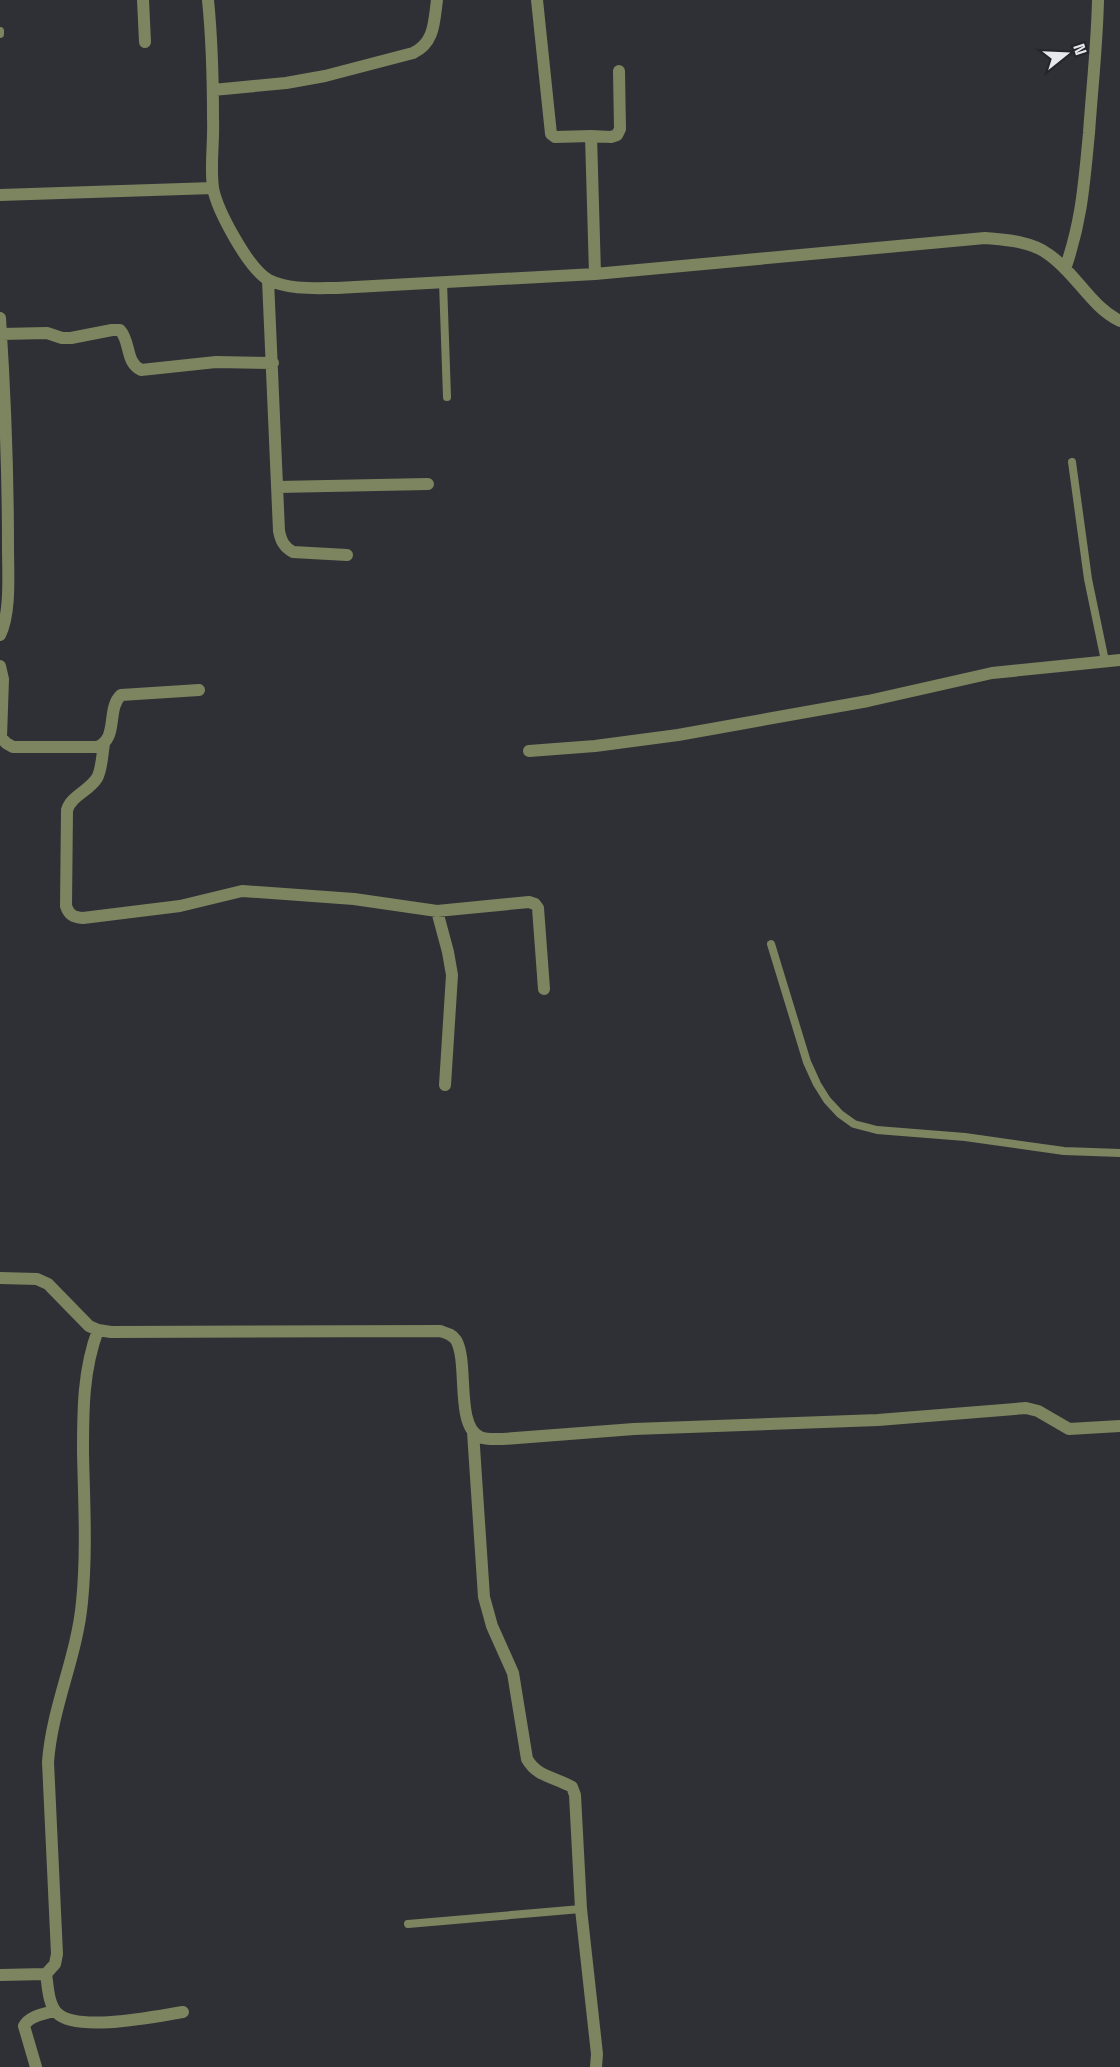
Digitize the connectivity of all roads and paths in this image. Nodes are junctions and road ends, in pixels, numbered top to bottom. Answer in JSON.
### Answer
{"nodes":[{"id":1,"x":142,"y":0,"type":"edge"},
{"id":2,"x":208,"y":0,"type":"edge"},
{"id":3,"x":437,"y":0,"type":"edge"},
{"id":4,"x":537,"y":0,"type":"edge"},
{"id":5,"x":1098,"y":0,"type":"edge"},
{"id":6,"x":145,"y":42,"type":"dead end"},
{"id":7,"x":619,"y":71,"type":"dead end"},
{"id":8,"x":213,"y":90,"type":"junction"},
{"id":9,"x":591,"y":136,"type":"junction"},
{"id":10,"x":213,"y":189,"type":"junction"},
{"id":11,"x":0,"y":195,"type":"edge"},
{"id":12,"x":1065,"y":269,"type":"junction"},
{"id":13,"x":595,"y":274,"type":"junction"},
{"id":14,"x":268,"y":280,"type":"junction"},
{"id":15,"x":443,"y":282,"type":"junction"},
{"id":16,"x":0,"y":318,"type":"edge"},
{"id":17,"x":1120,"y":321,"type":"edge"},
{"id":18,"x":1,"y":334,"type":"edge"},
{"id":19,"x":273,"y":363,"type":"junction"},
{"id":20,"x":447,"y":397,"type":"dead end"},
{"id":21,"x":1072,"y":462,"type":"dead end"},
{"id":22,"x":428,"y":484,"type":"dead end"},
{"id":23,"x":277,"y":487,"type":"junction"},
{"id":24,"x":347,"y":555,"type":"dead end"},
{"id":25,"x":0,"y":635,"type":"edge"},
{"id":26,"x":1120,"y":660,"type":"edge"},
{"id":27,"x":1105,"y":661,"type":"junction"},
{"id":28,"x":0,"y":666,"type":"edge"},
{"id":29,"x":199,"y":690,"type":"dead end"},
{"id":30,"x":104,"y":744,"type":"junction"},
{"id":31,"x":529,"y":750,"type":"dead end"},
{"id":32,"x":437,"y":911,"type":"junction"},
{"id":33,"x":771,"y":944,"type":"dead end"},
{"id":34,"x":544,"y":989,"type":"dead end"},
{"id":35,"x":445,"y":1085,"type":"dead end"},
{"id":36,"x":1120,"y":1153,"type":"edge"},
{"id":37,"x":0,"y":1278,"type":"edge"},
{"id":38,"x":98,"y":1330,"type":"junction"},
{"id":39,"x":1120,"y":1426,"type":"edge"},
{"id":40,"x":473,"y":1432,"type":"junction"},
{"id":41,"x":581,"y":1910,"type":"junction"},
{"id":42,"x":408,"y":1924,"type":"dead end"},
{"id":43,"x":46,"y":1974,"type":"junction"},
{"id":44,"x":0,"y":1975,"type":"edge"},
{"id":45,"x":54,"y":2010,"type":"junction"},
{"id":46,"x":183,"y":2012,"type":"dead end"},
{"id":47,"x":36,"y":2067,"type":"edge"},
{"id":48,"x":596,"y":2067,"type":"edge"}],
"edges":[{"from":1,"to":6,"type":"street"},
{"from":2,"to":8,"type":"street"},
{"from":3,"to":8,"type":"street"},
{"from":4,"to":9,"type":"street"},
{"from":5,"to":12,"type":"street"},
{"from":7,"to":9,"type":"street"},
{"from":8,"to":10,"type":"street"},
{"from":9,"to":13,"type":"street"},
{"from":10,"to":11,"type":"street"},
{"from":10,"to":14,"type":"street"},
{"from":12,"to":13,"type":"street"},
{"from":12,"to":17,"type":"street"},
{"from":13,"to":15,"type":"street"},
{"from":14,"to":15,"type":"street"},
{"from":14,"to":19,"type":"street"},
{"from":15,"to":20,"type":"lane"},
{"from":16,"to":18,"type":"street"},
{"from":18,"to":19,"type":"street"},
{"from":18,"to":25,"type":"street"},
{"from":19,"to":23,"type":"street"},
{"from":21,"to":27,"type":"lane"},
{"from":22,"to":23,"type":"street"},
{"from":23,"to":24,"type":"street"},
{"from":26,"to":27,"type":"street"},
{"from":27,"to":31,"type":"street"},
{"from":28,"to":30,"type":"street"},
{"from":29,"to":30,"type":"street"},
{"from":30,"to":32,"type":"street"},
{"from":32,"to":34,"type":"street"},
{"from":32,"to":35,"type":"street"},
{"from":33,"to":36,"type":"lane"},
{"from":37,"to":38,"type":"street"},
{"from":38,"to":40,"type":"street"},
{"from":38,"to":43,"type":"street"},
{"from":39,"to":40,"type":"street"},
{"from":40,"to":41,"type":"street"},
{"from":41,"to":42,"type":"lane"},
{"from":41,"to":48,"type":"street"},
{"from":43,"to":44,"type":"street"},
{"from":43,"to":45,"type":"street"},
{"from":45,"to":46,"type":"street"},
{"from":45,"to":47,"type":"street"}]}
